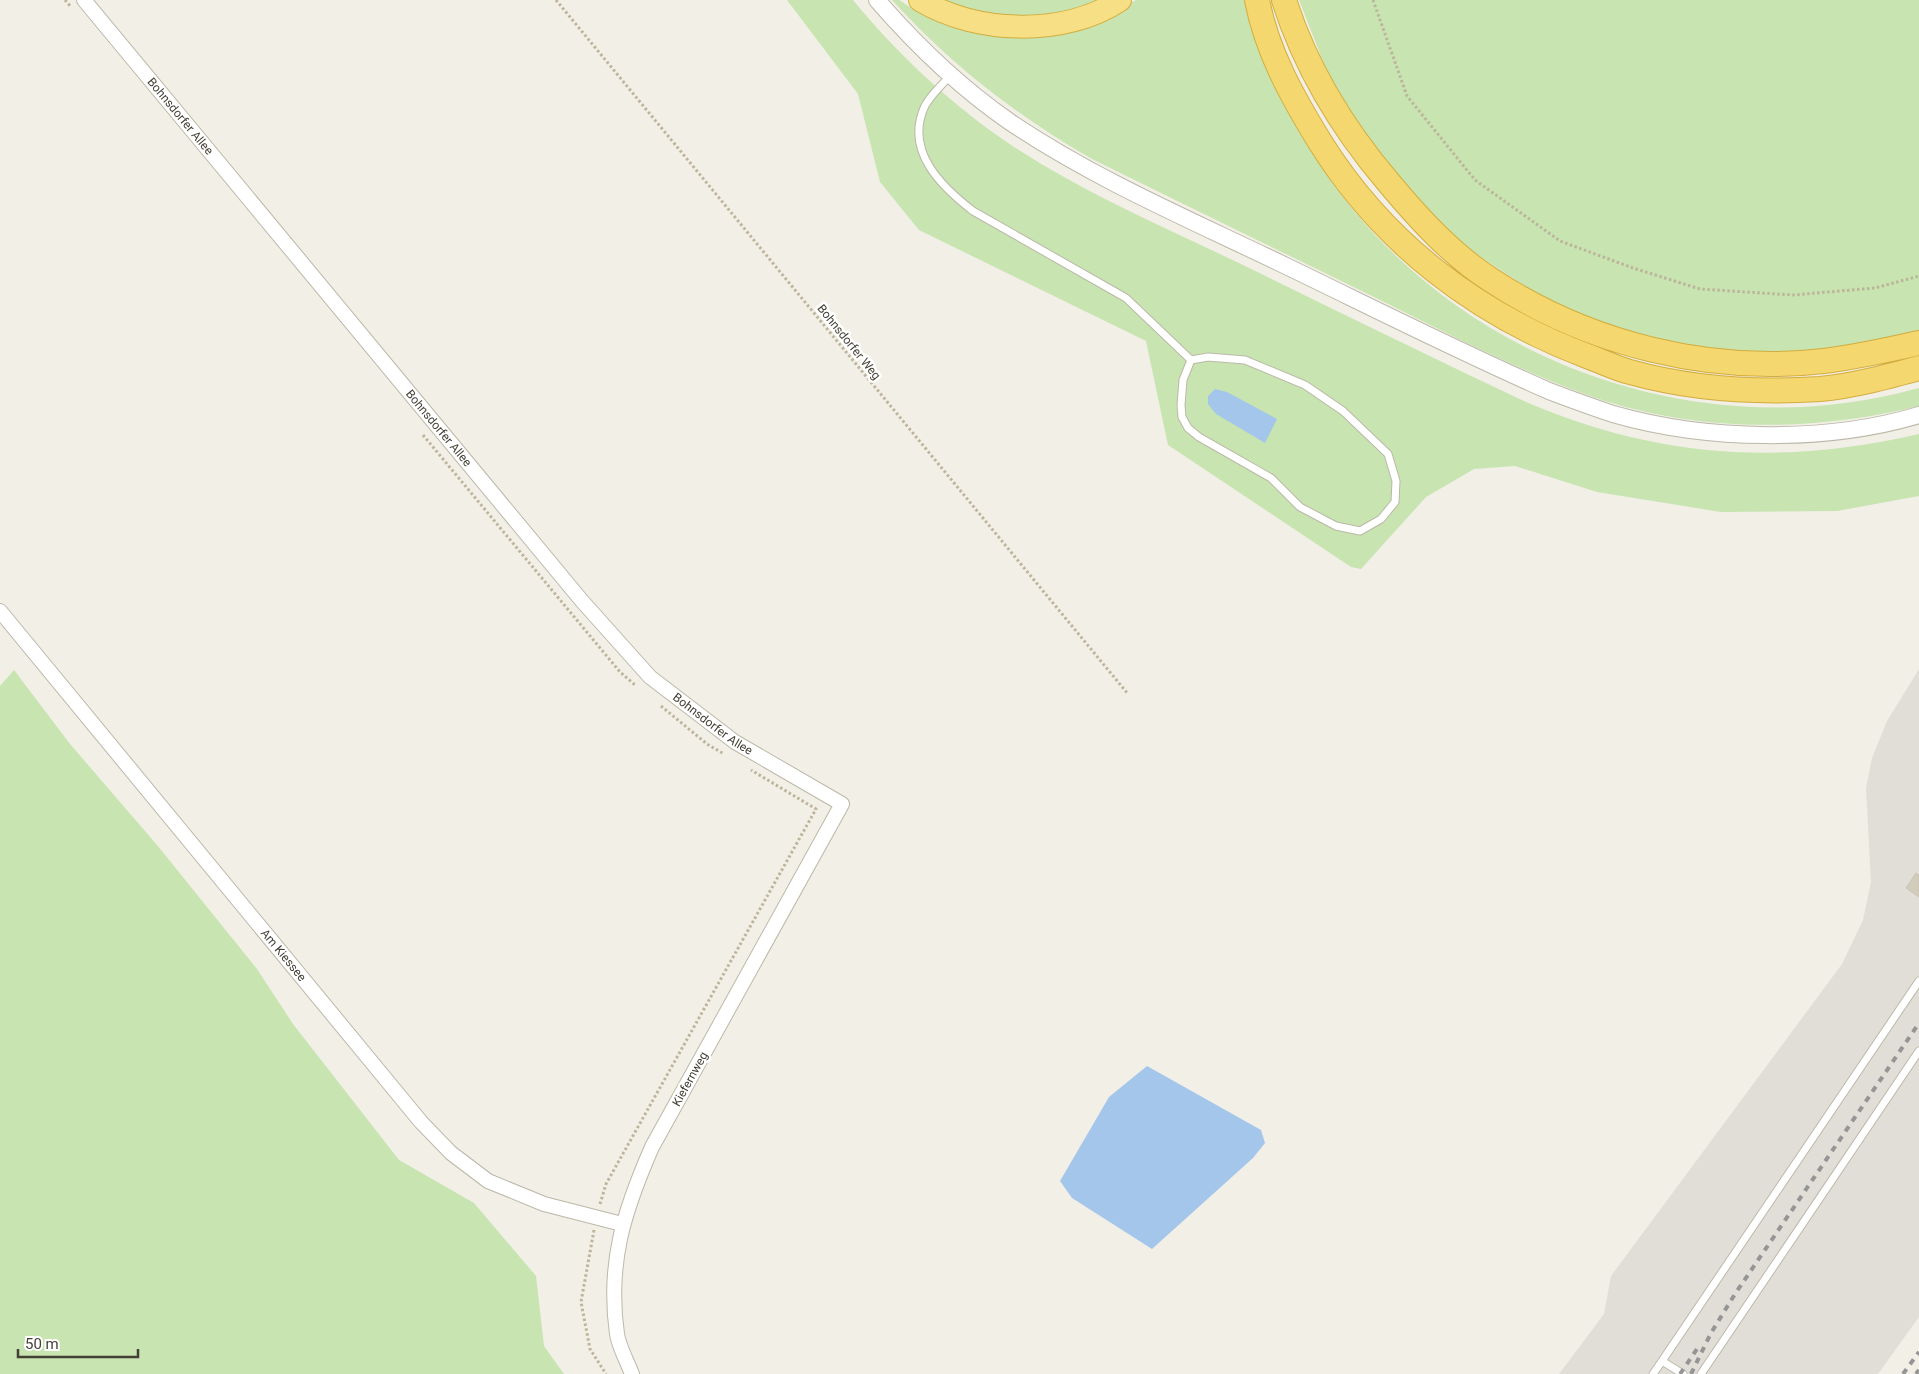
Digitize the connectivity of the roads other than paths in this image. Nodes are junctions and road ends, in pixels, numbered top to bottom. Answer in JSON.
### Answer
{"nodes":[{"id":1,"x":84,"y":0,"type":"edge"},
{"id":2,"x":877,"y":0,"type":"edge"},
{"id":3,"x":920,"y":0,"type":"edge"},
{"id":4,"x":1120,"y":0,"type":"edge"},
{"id":5,"x":1257,"y":0,"type":"edge"},
{"id":6,"x":1284,"y":0,"type":"edge"},
{"id":7,"x":952,"y":75,"type":"junction"},
{"id":8,"x":1919,"y":343,"type":"edge"},
{"id":9,"x":1192,"y":360,"type":"junction"},
{"id":10,"x":1919,"y":368,"type":"edge"},
{"id":11,"x":1919,"y":415,"type":"edge"},
{"id":12,"x":0,"y":611,"type":"edge"},
{"id":13,"x":842,"y":804,"type":"joint"},
{"id":14,"x":1919,"y":981,"type":"edge"},
{"id":15,"x":1919,"y":1051,"type":"edge"},
{"id":16,"x":622,"y":1224,"type":"junction"},
{"id":17,"x":1662,"y":1361,"type":"junction"},
{"id":18,"x":632,"y":1374,"type":"edge"},
{"id":19,"x":1653,"y":1374,"type":"edge"},
{"id":20,"x":1683,"y":1374,"type":"edge"},
{"id":21,"x":1701,"y":1374,"type":"edge"}],
"edges":[{"from":1,"to":13,"type":"street","name":"Bohnsdorfer Allee"},
{"from":2,"to":7,"type":"street"},
{"from":3,"to":4,"type":"highway"},
{"from":5,"to":10,"type":"highway"},
{"from":6,"to":8,"type":"highway"},
{"from":7,"to":9,"type":"lane"},
{"from":7,"to":11,"type":"street"},
{"from":9,"to":9,"type":"lane"},
{"from":12,"to":16,"type":"street","name":"Am Kiessee"},
{"from":13,"to":16,"type":"street","name":"Kiefernweg"},
{"from":14,"to":17,"type":"lane"},
{"from":15,"to":21,"type":"lane"},
{"from":16,"to":18,"type":"street","name":"Kiefernweg"},
{"from":17,"to":19,"type":"lane"},
{"from":17,"to":20,"type":"lane"}]}
